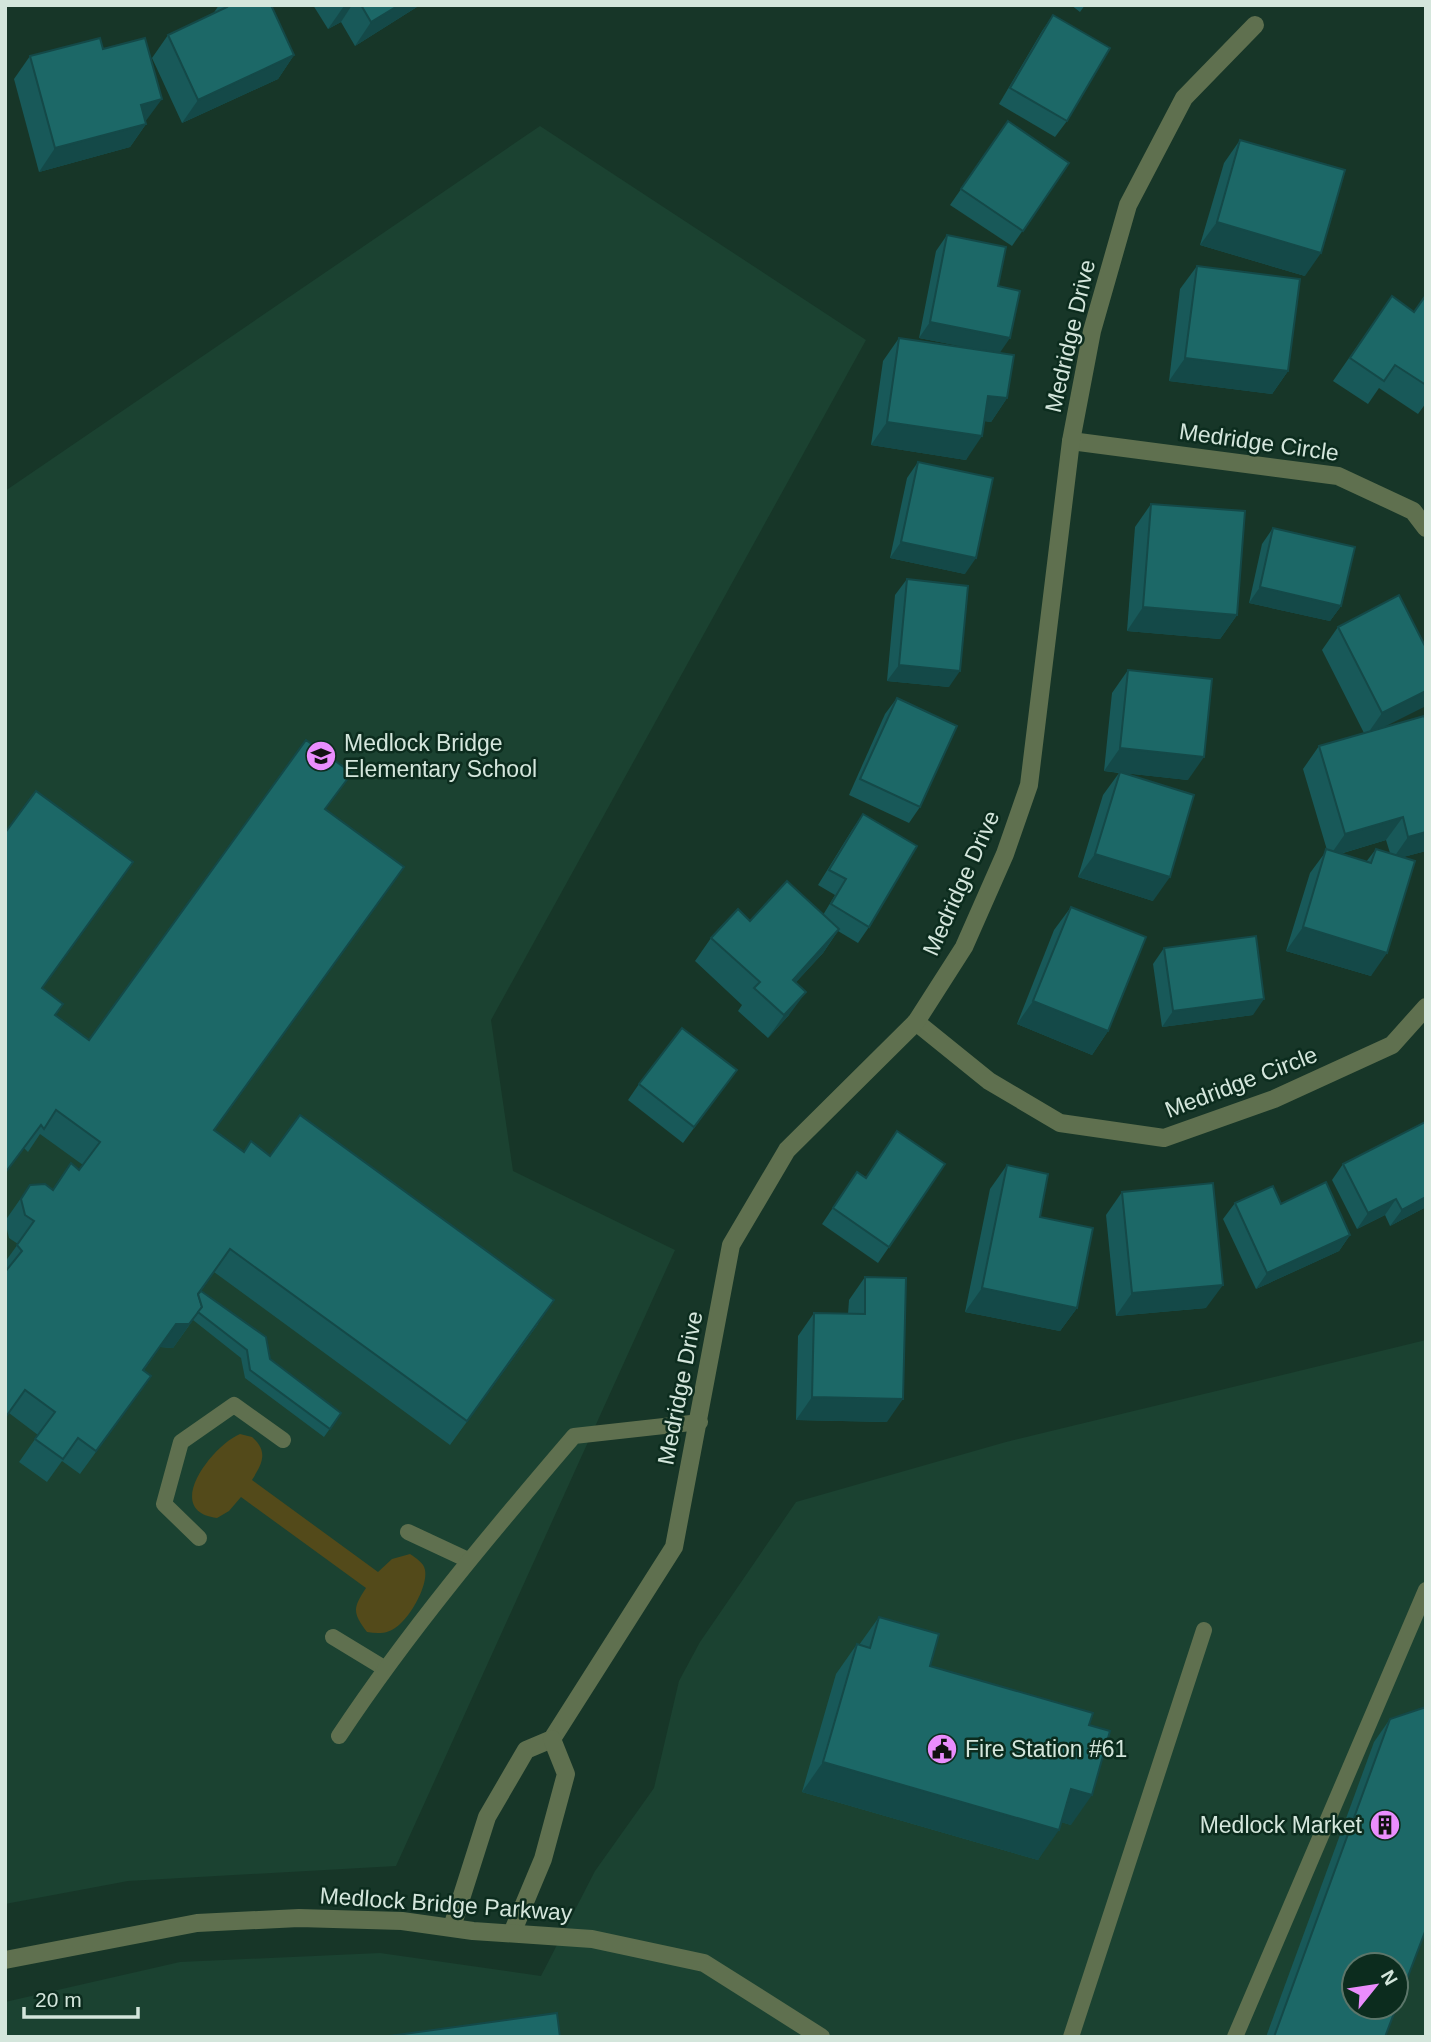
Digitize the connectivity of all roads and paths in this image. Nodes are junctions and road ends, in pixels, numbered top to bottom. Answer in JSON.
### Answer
{"nodes":[{"id":1,"x":1255,"y":25,"type":"dead end"},
{"id":2,"x":1071,"y":441,"type":"junction"},
{"id":3,"x":1426,"y":528,"type":"edge"},
{"id":4,"x":1426,"y":1007,"type":"edge"},
{"id":5,"x":916,"y":1022,"type":"junction"},
{"id":6,"x":700,"y":1422,"type":"junction"},
{"id":7,"x":283,"y":1440,"type":"dead end"},
{"id":8,"x":408,"y":1532,"type":"dead end"},
{"id":9,"x":199,"y":1538,"type":"dead end"},
{"id":10,"x":468,"y":1560,"type":"junction"},
{"id":11,"x":1426,"y":1590,"type":"edge"},
{"id":12,"x":1204,"y":1630,"type":"dead end"},
{"id":13,"x":333,"y":1637,"type":"dead end"},
{"id":14,"x":384,"y":1668,"type":"junction"},
{"id":15,"x":339,"y":1736,"type":"dead end"},
{"id":16,"x":552,"y":1738,"type":"junction"},
{"id":17,"x":452,"y":1927,"type":"junction"},
{"id":18,"x":512,"y":1933,"type":"junction"},
{"id":19,"x":5,"y":1960,"type":"edge"},
{"id":20,"x":821,"y":2037,"type":"edge"},
{"id":21,"x":1071,"y":2037,"type":"edge"},
{"id":22,"x":1235,"y":2037,"type":"edge"}],
"edges":[{"from":1,"to":2,"type":"street","name":"Medridge Drive"},
{"from":2,"to":3,"type":"street","name":"Medridge Circle"},
{"from":2,"to":5,"type":"street","name":"Medridge Drive"},
{"from":4,"to":5,"type":"street","name":"Medridge Circle"},
{"from":5,"to":6,"type":"street","name":"Medridge Drive"},
{"from":6,"to":10,"type":"lane"},
{"from":6,"to":16,"type":"street","name":"Medridge Drive"},
{"from":7,"to":9,"type":"lane"},
{"from":8,"to":10,"type":"lane"},
{"from":10,"to":14,"type":"lane"},
{"from":11,"to":22,"type":"lane"},
{"from":12,"to":21,"type":"lane"},
{"from":13,"to":14,"type":"lane"},
{"from":14,"to":15,"type":"lane"},
{"from":16,"to":17,"type":"street","name":"Medridge Drive"},
{"from":16,"to":18,"type":"street"},
{"from":17,"to":18,"type":"street","name":"Medlock Bridge Parkway"},
{"from":17,"to":19,"type":"street","name":"Medlock Bridge Parkway"},
{"from":18,"to":20,"type":"street","name":"Medlock Bridge Parkway"}]}
